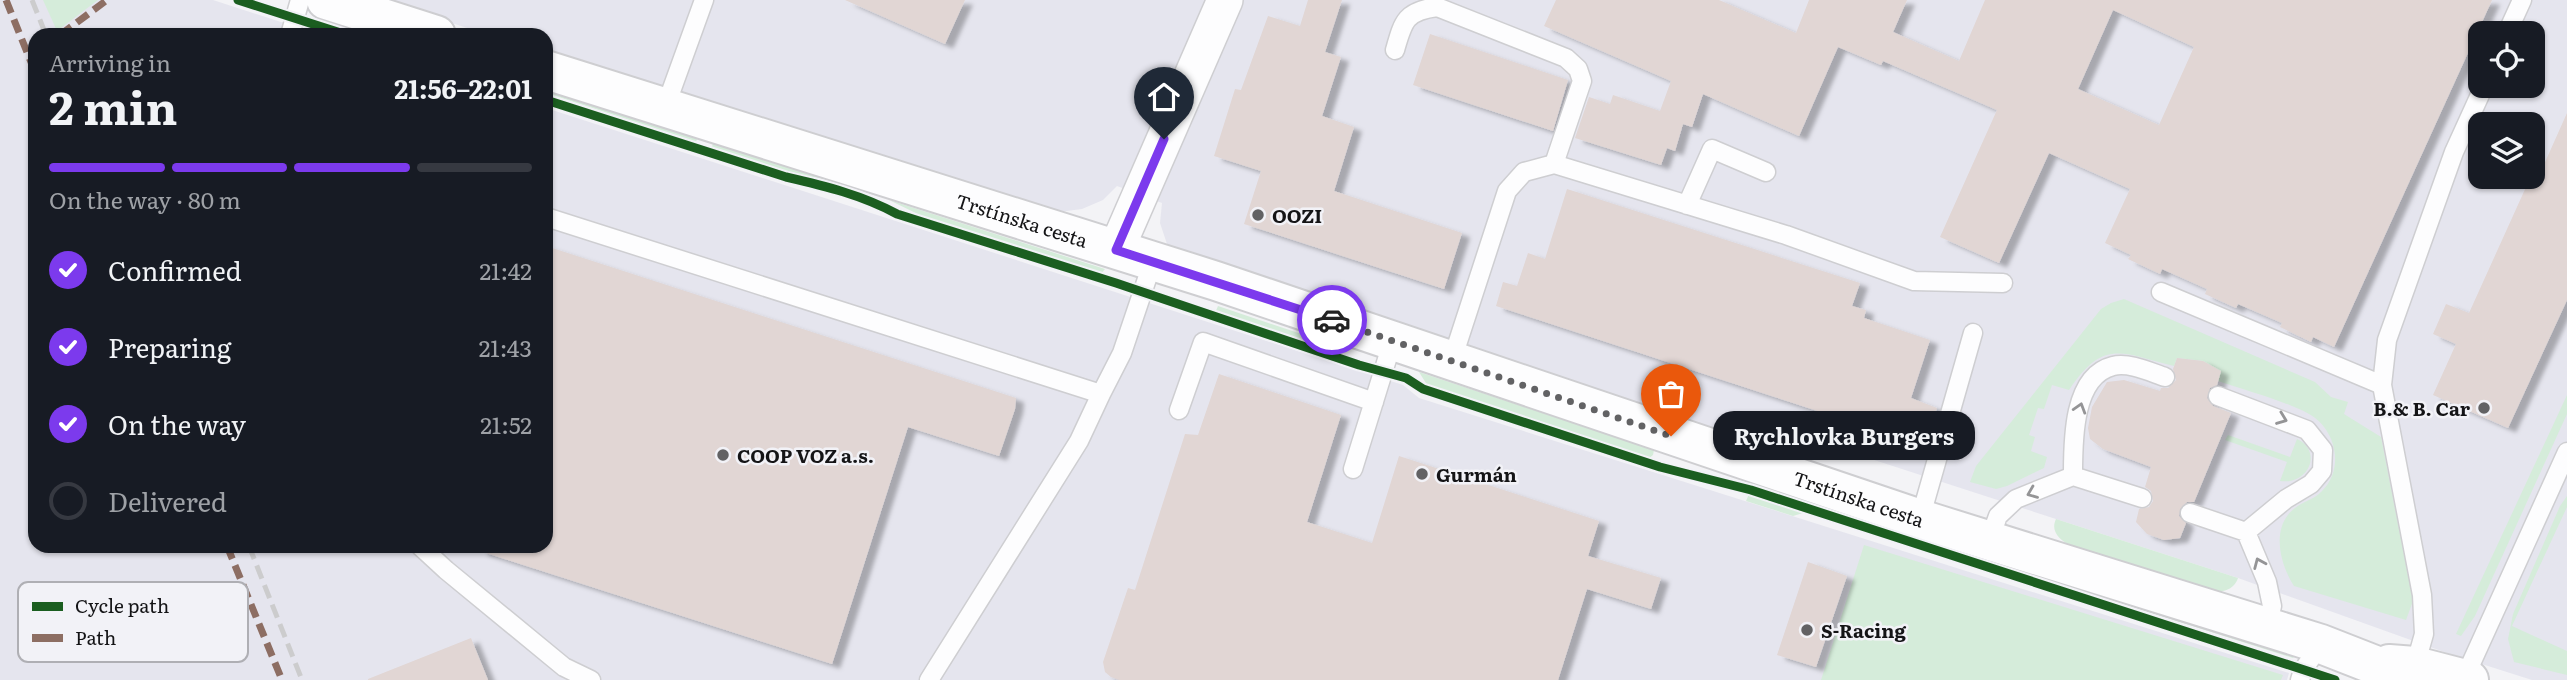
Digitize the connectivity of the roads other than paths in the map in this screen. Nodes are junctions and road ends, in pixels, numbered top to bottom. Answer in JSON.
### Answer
{"nodes":[{"id":1,"x":300,"y":0,"type":"edge"},
{"id":2,"x":704,"y":0,"type":"edge"},
{"id":3,"x":1225,"y":0,"type":"edge"},
{"id":4,"x":2522,"y":0,"type":"edge"},
{"id":5,"x":340,"y":2,"type":"edge"},
{"id":6,"x":2512,"y":21,"type":"edge"},
{"id":7,"x":292,"y":28,"type":"edge"},
{"id":8,"x":416,"y":28,"type":"edge"},
{"id":9,"x":1395,"y":50,"type":"dead end"},
{"id":10,"x":553,"y":72,"type":"edge"},
{"id":11,"x":2479,"y":98,"type":"edge"},
{"id":12,"x":665,"y":108,"type":"junction"},
{"id":13,"x":1555,"y":163,"type":"junction"},
{"id":14,"x":1766,"y":172,"type":"dead end"},
{"id":15,"x":1687,"y":205,"type":"junction"},
{"id":16,"x":553,"y":219,"type":"edge"},
{"id":17,"x":1116,"y":250,"type":"junction"},
{"id":18,"x":1153,"y":261,"type":"junction"},
{"id":19,"x":2003,"y":283,"type":"dead end"},
{"id":20,"x":2161,"y":292,"type":"dead end"},
{"id":21,"x":1973,"y":333,"type":"dead end"},
{"id":22,"x":1393,"y":340,"type":"junction"},
{"id":23,"x":1452,"y":360,"type":"junction"},
{"id":24,"x":2165,"y":377,"type":"dead end"},
{"id":25,"x":2382,"y":385,"type":"junction"},
{"id":26,"x":1101,"y":394,"type":"junction"},
{"id":27,"x":2218,"y":396,"type":"dead end"},
{"id":28,"x":1374,"y":402,"type":"junction"},
{"id":29,"x":1179,"y":410,"type":"dead end"},
{"id":30,"x":2566,"y":460,"type":"edge"},
{"id":31,"x":1353,"y":469,"type":"dead end"},
{"id":32,"x":2073,"y":476,"type":"junction"},
{"id":33,"x":2142,"y":498,"type":"dead end"},
{"id":34,"x":2190,"y":513,"type":"dead end"},
{"id":35,"x":1920,"y":519,"type":"junction"},
{"id":36,"x":2246,"y":532,"type":"junction"},
{"id":37,"x":1989,"y":541,"type":"junction"},
{"id":38,"x":428,"y":553,"type":"edge"},
{"id":39,"x":2267,"y":628,"type":"junction"},
{"id":40,"x":2321,"y":644,"type":"junction"},
{"id":41,"x":2414,"y":673,"type":"edge"},
{"id":42,"x":2467,"y":679,"type":"edge"},
{"id":43,"x":591,"y":680,"type":"edge"},
{"id":44,"x":929,"y":680,"type":"edge"},
{"id":45,"x":2300,"y":680,"type":"edge"}],
"edges":[{"from":1,"to":7,"type":"lane"},
{"from":2,"to":12,"type":"lane"},
{"from":3,"to":17,"type":"street"},
{"from":4,"to":6,"type":"lane"},
{"from":5,"to":8,"type":"main road"},
{"from":9,"to":13,"type":"lane"},
{"from":10,"to":12,"type":"main road","name":"Trstínska cesta"},
{"from":11,"to":25,"type":"lane"},
{"from":12,"to":17,"type":"main road","name":"Trstínska cesta"},
{"from":13,"to":15,"type":"lane"},
{"from":13,"to":23,"type":"lane"},
{"from":14,"to":15,"type":"lane"},
{"from":15,"to":19,"type":"lane"},
{"from":16,"to":26,"type":"lane"},
{"from":17,"to":18,"type":"main road","name":"Trstínska cesta"},
{"from":18,"to":22,"type":"main road","name":"Trstínska cesta"},
{"from":18,"to":26,"type":"lane"},
{"from":20,"to":25,"type":"lane"},
{"from":21,"to":35,"type":"lane"},
{"from":22,"to":23,"type":"main road","name":"Trstínska cesta"},
{"from":22,"to":28,"type":"lane"},
{"from":23,"to":35,"type":"main road","name":"Trstínska cesta"},
{"from":32,"to":24,"type":"lane","one_way":true},
{"from":25,"to":41,"type":"lane"},
{"from":26,"to":44,"type":"lane"},
{"from":27,"to":36,"type":"lane","one_way":true},
{"from":28,"to":29,"type":"lane"},
{"from":28,"to":31,"type":"lane"},
{"from":30,"to":42,"type":"lane"},
{"from":32,"to":33,"type":"lane"},
{"from":32,"to":37,"type":"lane","one_way":true},
{"from":34,"to":36,"type":"lane"},
{"from":35,"to":37,"type":"main road","name":"Trstínska cesta"},
{"from":39,"to":36,"type":"lane","one_way":true},
{"from":37,"to":39,"type":"main road","name":"Trstínska cesta"},
{"from":38,"to":43,"type":"lane"},
{"from":39,"to":40,"type":"main road","name":"Trstínska cesta"},
{"from":40,"to":41,"type":"main road","name":"Trstínska cesta"},
{"from":40,"to":45,"type":"lane"},
{"from":41,"to":42,"type":"main road","name":"Trstínska cesta"}]}
